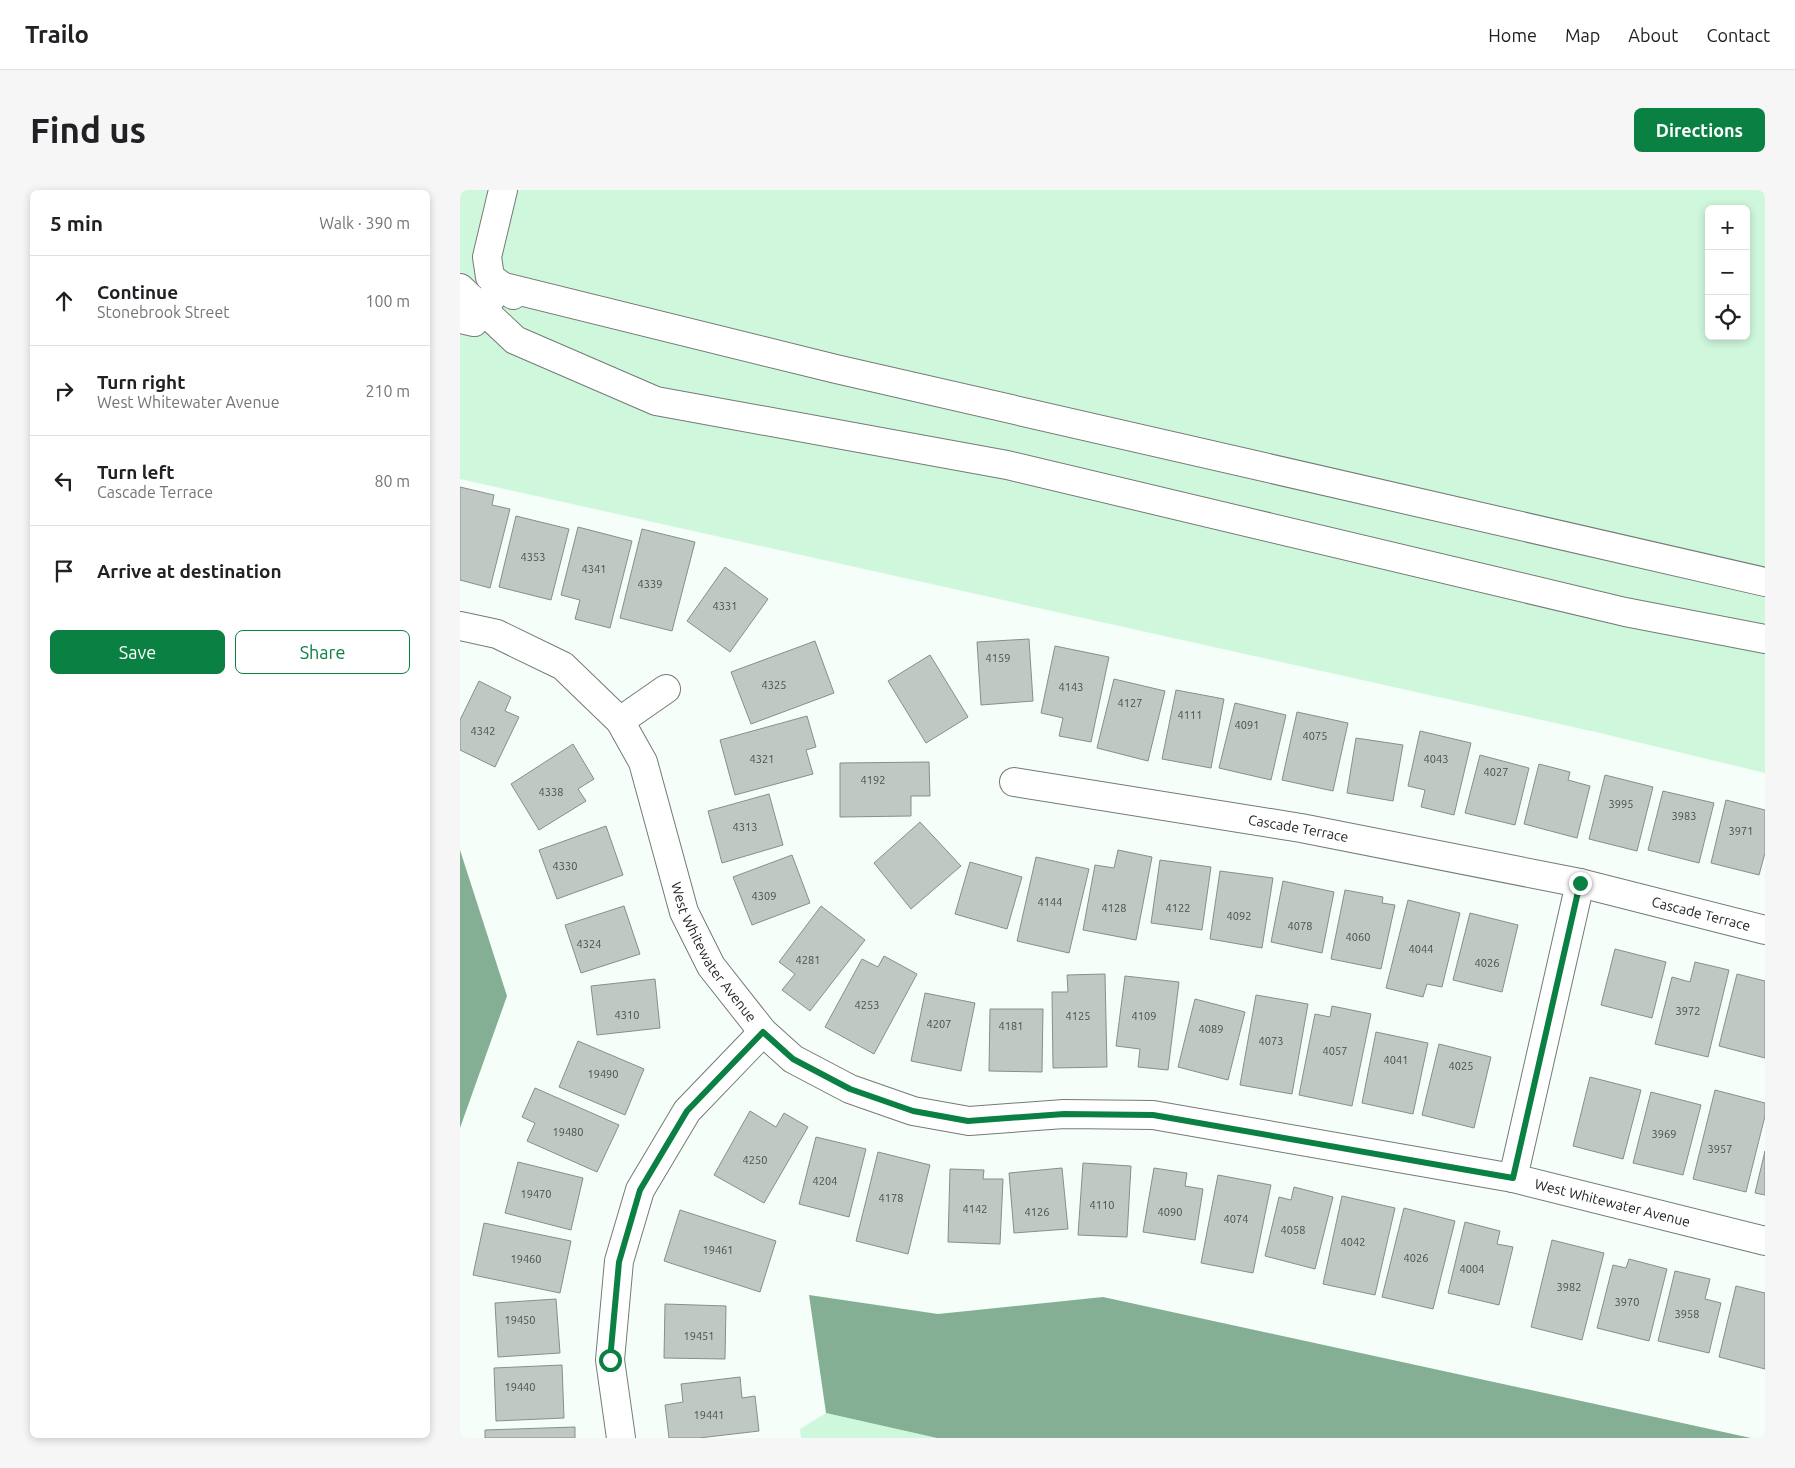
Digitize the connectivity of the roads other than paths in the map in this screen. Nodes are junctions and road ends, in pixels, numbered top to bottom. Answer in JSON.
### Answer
{"nodes":[{"id":1,"x":503,"y":190,"type":"edge"},
{"id":2,"x":500,"y":286,"type":"junction"},
{"id":3,"x":460,"y":288,"type":"edge"},
{"id":4,"x":472,"y":314,"type":"edge"},
{"id":5,"x":1765,"y":582,"type":"edge"},
{"id":6,"x":460,"y":626,"type":"edge"},
{"id":7,"x":1765,"y":638,"type":"edge"},
{"id":8,"x":666,"y":689,"type":"dead end"},
{"id":9,"x":620,"y":721,"type":"junction"},
{"id":10,"x":1014,"y":782,"type":"dead end"},
{"id":11,"x":1580,"y":883,"type":"junction"},
{"id":12,"x":1765,"y":930,"type":"edge"},
{"id":13,"x":763,"y":1032,"type":"junction"},
{"id":14,"x":1513,"y":1178,"type":"junction"},
{"id":15,"x":1765,"y":1241,"type":"edge"},
{"id":16,"x":621,"y":1438,"type":"edge"}],
"edges":[{"from":1,"to":2,"type":"street"},
{"from":2,"to":4,"type":"street"},
{"from":2,"to":5,"type":"street"},
{"from":3,"to":4,"type":"street"},
{"from":4,"to":7,"type":"street"},
{"from":6,"to":9,"type":"street","name":"West Whitewater Avenue"},
{"from":8,"to":9,"type":"street"},
{"from":9,"to":13,"type":"street","name":"West Whitewater Avenue"},
{"from":10,"to":11,"type":"street","name":"Cascade Terrace"},
{"from":11,"to":12,"type":"street","name":"Cascade Terrace"},
{"from":11,"to":14,"type":"street"},
{"from":13,"to":14,"type":"street","name":"West Whitewater Avenue"},
{"from":13,"to":16,"type":"street"},
{"from":14,"to":15,"type":"street","name":"West Whitewater Avenue"}]}
